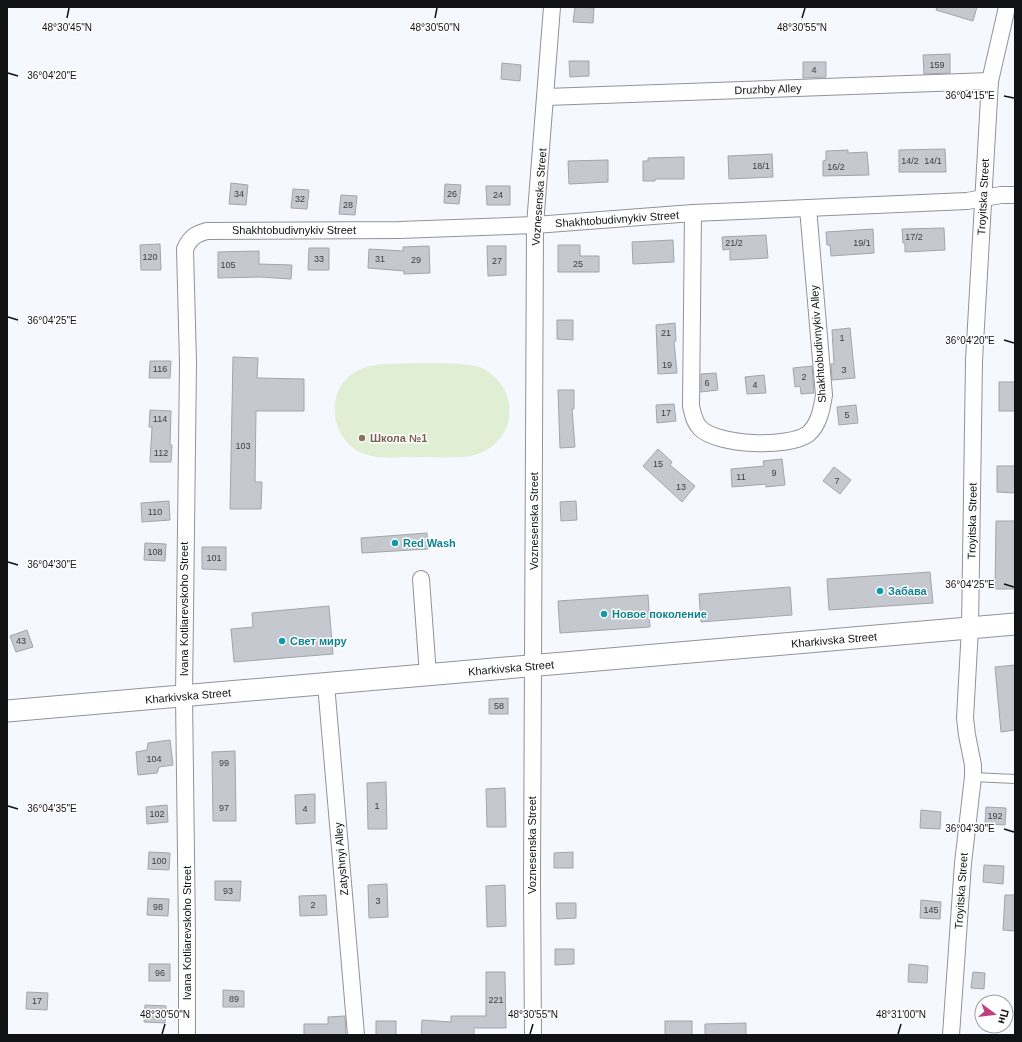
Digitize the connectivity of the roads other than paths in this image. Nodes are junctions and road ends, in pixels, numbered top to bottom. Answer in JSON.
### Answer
{"nodes":[{"id":1,"x":552,"y":7,"type":"edge"},
{"id":2,"x":1006,"y":7,"type":"edge"},
{"id":3,"x":990,"y":81,"type":"junction"},
{"id":4,"x":546,"y":97,"type":"junction"},
{"id":5,"x":1015,"y":195,"type":"edge"},
{"id":6,"x":982,"y":198,"type":"junction"},
{"id":7,"x":808,"y":208,"type":"junction"},
{"id":8,"x":693,"y":213,"type":"junction"},
{"id":9,"x":535,"y":225,"type":"junction"},
{"id":10,"x":195,"y":234,"type":"joint"},
{"id":11,"x":421,"y":579,"type":"dead end"},
{"id":12,"x":1015,"y":624,"type":"edge"},
{"id":13,"x":970,"y":628,"type":"junction"},
{"id":14,"x":533,"y":666,"type":"junction"},
{"id":15,"x":428,"y":675,"type":"junction"},
{"id":16,"x":326,"y":684,"type":"junction"},
{"id":17,"x":184,"y":696,"type":"junction"},
{"id":18,"x":7,"y":711,"type":"edge"},
{"id":19,"x":973,"y":778,"type":"junction"},
{"id":20,"x":1015,"y":779,"type":"edge"},
{"id":21,"x":187,"y":1035,"type":"edge"},
{"id":22,"x":356,"y":1035,"type":"edge"},
{"id":23,"x":533,"y":1035,"type":"edge"},
{"id":24,"x":951,"y":1035,"type":"edge"}],
"edges":[{"from":1,"to":4,"type":"street","name":"Voznesenska Street"},
{"from":2,"to":3,"type":"street","name":"Troyitska Street"},
{"from":3,"to":4,"type":"street","name":"Druzhby Alley"},
{"from":3,"to":6,"type":"street","name":"Troyitska Street"},
{"from":4,"to":9,"type":"street","name":"Voznesenska Street"},
{"from":5,"to":6,"type":"street","name":"Shakhtobudivnykiv Street"},
{"from":6,"to":7,"type":"street","name":"Shakhtobudivnykiv Street"},
{"from":6,"to":13,"type":"street","name":"Troyitska Street"},
{"from":7,"to":8,"type":"street","name":"Shakhtobudivnykiv Street"},
{"from":7,"to":8,"type":"street","name":"Shakhtobudivnykiv Alley"},
{"from":8,"to":9,"type":"street","name":"Shakhtobudivnykiv Street"},
{"from":9,"to":10,"type":"street","name":"Shakhtobudivnykiv Street"},
{"from":9,"to":14,"type":"street","name":"Voznesenska Street"},
{"from":10,"to":17,"type":"street","name":"Ivana Kotliarevskoho Street"},
{"from":11,"to":15,"type":"street"},
{"from":12,"to":13,"type":"street","name":"Kharkivska Street"},
{"from":13,"to":14,"type":"street","name":"Kharkivska Street"},
{"from":13,"to":19,"type":"street","name":"Troyitska Street"},
{"from":14,"to":15,"type":"street","name":"Kharkivska Street"},
{"from":14,"to":23,"type":"street","name":"Voznesenska Street"},
{"from":15,"to":16,"type":"street","name":"Kharkivska Street"},
{"from":16,"to":17,"type":"street","name":"Kharkivska Street"},
{"from":16,"to":22,"type":"street","name":"Zatyshnyi Alley"},
{"from":17,"to":18,"type":"street","name":"Kharkivska Street"},
{"from":17,"to":21,"type":"street","name":"Ivana Kotliarevskoho Street"},
{"from":19,"to":20,"type":"lane"},
{"from":19,"to":24,"type":"street","name":"Troyitska Street"}]}
